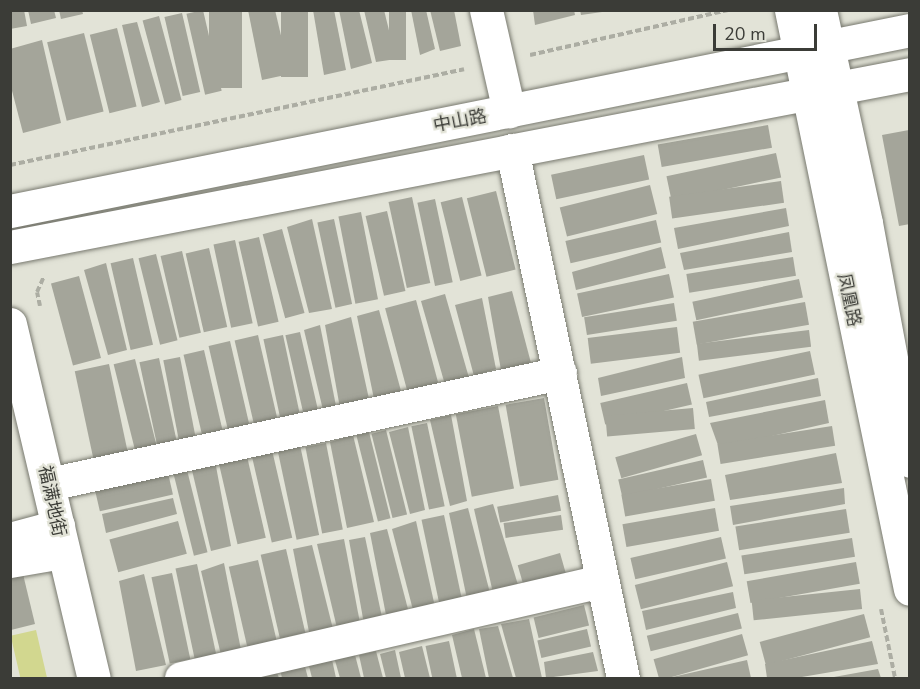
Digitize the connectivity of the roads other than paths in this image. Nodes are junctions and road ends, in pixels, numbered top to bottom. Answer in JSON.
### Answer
{"nodes":[{"id":1,"x":486,"y":10,"type":"edge"},
{"id":2,"x":791,"y":10,"type":"edge"},
{"id":3,"x":820,"y":10,"type":"edge"},
{"id":4,"x":909,"y":30,"type":"edge"},
{"id":5,"x":816,"y":51,"type":"junction"},
{"id":6,"x":909,"y":74,"type":"edge"},
{"id":7,"x":839,"y":87,"type":"junction"},
{"id":8,"x":806,"y":94,"type":"junction"},
{"id":9,"x":509,"y":111,"type":"junction"},
{"id":10,"x":512,"y":150,"type":"junction"},
{"id":11,"x":10,"y":211,"type":"edge"},
{"id":12,"x":10,"y":247,"type":"edge"},
{"id":13,"x":10,"y":324,"type":"edge"},
{"id":14,"x":560,"y":373,"type":"junction"},
{"id":15,"x":909,"y":461,"type":"edge"},
{"id":16,"x":49,"y":484,"type":"junction"},
{"id":17,"x":10,"y":538,"type":"edge"},
{"id":18,"x":60,"y":539,"type":"junction"},
{"id":19,"x":10,"y":561,"type":"edge"},
{"id":20,"x":601,"y":581,"type":"junction"},
{"id":21,"x":909,"y":589,"type":"edge"},
{"id":22,"x":94,"y":678,"type":"edge"},
{"id":23,"x":181,"y":678,"type":"edge"},
{"id":24,"x":623,"y":678,"type":"edge"}],
"edges":[{"from":1,"to":9,"type":"main road"},
{"from":2,"to":5,"type":"main road","name":"凤凰路"},
{"from":3,"to":5,"type":"main road","name":"凤凰路"},
{"from":4,"to":5,"type":"main road","name":"中山路"},
{"from":5,"to":7,"type":"main road","name":"凤凰路"},
{"from":5,"to":8,"type":"main road","name":"凤凰路"},
{"from":5,"to":9,"type":"main road","name":"中山路"},
{"from":6,"to":7,"type":"main road"},
{"from":7,"to":8,"type":"main road"},
{"from":7,"to":15,"type":"main road","name":"凤凰路"},
{"from":8,"to":10,"type":"main road"},
{"from":8,"to":21,"type":"main road","name":"凤凰路"},
{"from":9,"to":11,"type":"main road","name":"中山路"},
{"from":10,"to":12,"type":"main road"},
{"from":10,"to":14,"type":"main road"},
{"from":13,"to":16,"type":"main road","name":"福满地街"},
{"from":14,"to":16,"type":"main road"},
{"from":14,"to":20,"type":"main road"},
{"from":16,"to":18,"type":"main road","name":"福满地街"},
{"from":17,"to":18,"type":"main road"},
{"from":18,"to":19,"type":"main road"},
{"from":18,"to":22,"type":"main road","name":"福满地街"},
{"from":20,"to":23,"type":"main road"},
{"from":20,"to":24,"type":"main road"}]}
